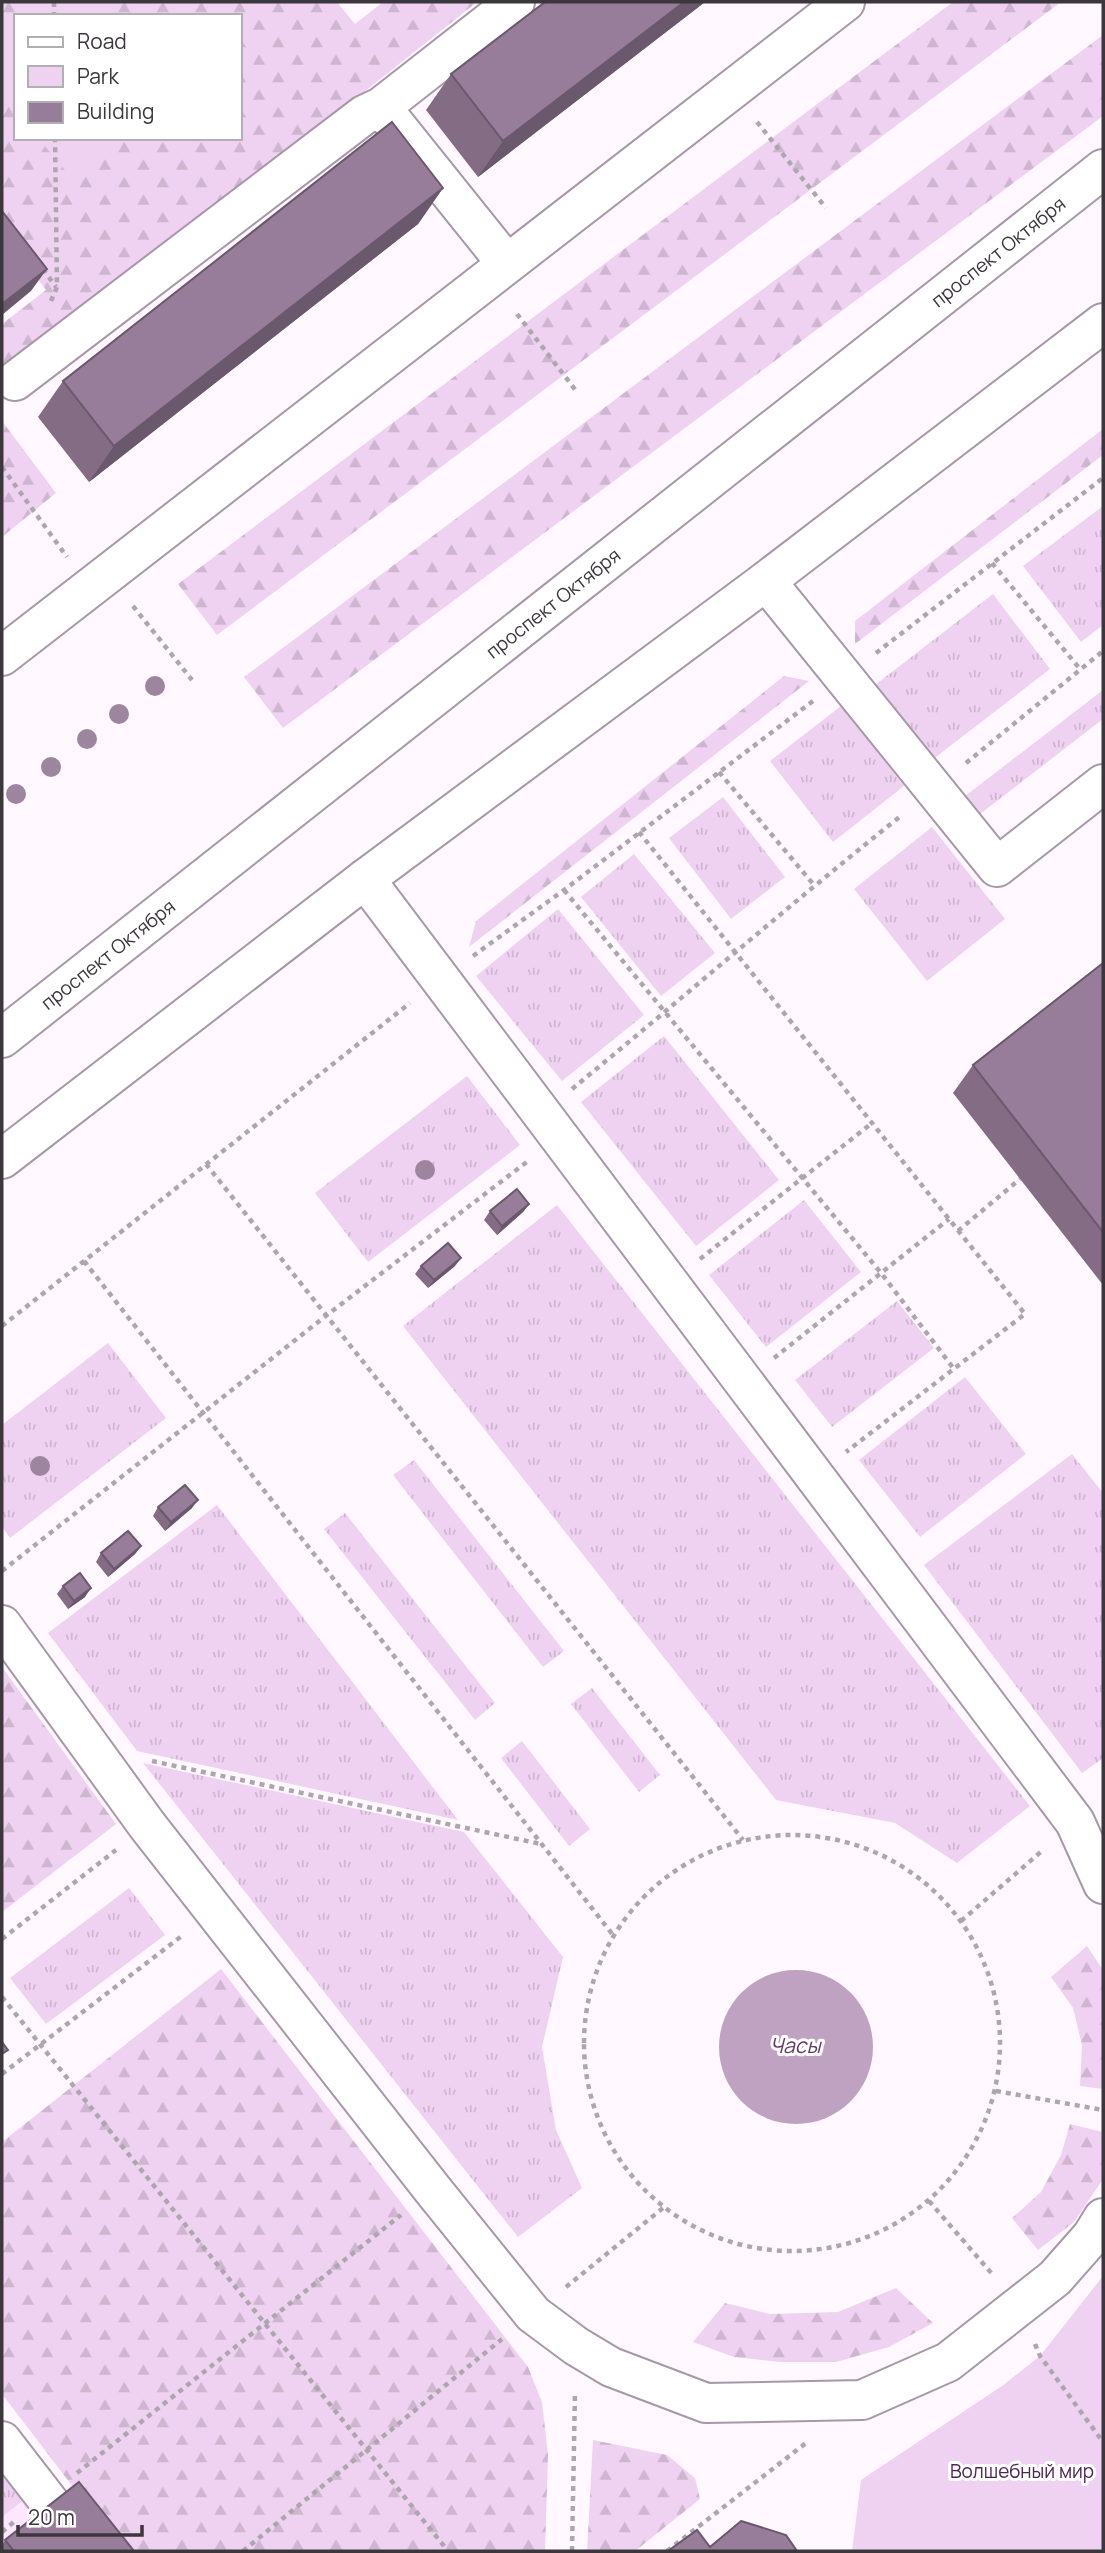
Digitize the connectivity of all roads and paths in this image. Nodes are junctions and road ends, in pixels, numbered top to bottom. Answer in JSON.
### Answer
{"nodes":[{"id":1,"x":515,"y":2,"type":"edge"},
{"id":2,"x":845,"y":2,"type":"edge"},
{"id":3,"x":382,"y":107,"type":"junction"},
{"id":4,"x":749,"y":113,"type":"dead end"},
{"id":5,"x":55,"y":140,"type":"edge"},
{"id":6,"x":1103,"y":169,"type":"edge"},
{"id":7,"x":826,"y":208,"type":"dead end"},
{"id":8,"x":507,"y":264,"type":"junction"},
{"id":9,"x":41,"y":266,"type":"edge"},
{"id":10,"x":57,"y":287,"type":"junction"},
{"id":11,"x":46,"y":310,"type":"dead end"},
{"id":12,"x":517,"y":314,"type":"dead end"},
{"id":13,"x":1103,"y":323,"type":"edge"},
{"id":14,"x":15,"y":381,"type":"dead end"},
{"id":15,"x":577,"y":392,"type":"dead end"},
{"id":16,"x":2,"y":467,"type":"edge"},
{"id":17,"x":1103,"y":478,"type":"edge"},
{"id":18,"x":69,"y":560,"type":"dead end"},
{"id":19,"x":992,"y":563,"type":"junction"},
{"id":20,"x":766,"y":581,"type":"junction"},
{"id":21,"x":131,"y":602,"type":"dead end"},
{"id":22,"x":1103,"y":651,"type":"edge"},
{"id":23,"x":2,"y":656,"type":"edge"},
{"id":24,"x":1080,"y":669,"type":"junction"},
{"id":25,"x":845,"y":677,"type":"junction"},
{"id":26,"x":191,"y":680,"type":"dead end"},
{"id":27,"x":719,"y":772,"type":"junction"},
{"id":28,"x":1103,"y":784,"type":"edge"},
{"id":29,"x":935,"y":788,"type":"junction"},
{"id":30,"x":639,"y":832,"type":"junction"},
{"id":31,"x":365,"y":879,"type":"junction"},
{"id":32,"x":814,"y":885,"type":"junction"},
{"id":33,"x":564,"y":890,"type":"junction"},
{"id":34,"x":735,"y":951,"type":"junction"},
{"id":35,"x":441,"y":979,"type":"junction"},
{"id":36,"x":666,"y":1013,"type":"junction"},
{"id":37,"x":2,"y":1038,"type":"edge"},
{"id":38,"x":872,"y":1123,"type":"junction"},
{"id":39,"x":551,"y":1125,"type":"junction"},
{"id":40,"x":2,"y":1159,"type":"edge"},
{"id":41,"x":206,"y":1164,"type":"junction"},
{"id":42,"x":802,"y":1178,"type":"junction"},
{"id":43,"x":1020,"y":1179,"type":"dead end"},
{"id":44,"x":949,"y":1219,"type":"junction"},
{"id":45,"x":958,"y":1231,"type":"junction"},
{"id":46,"x":84,"y":1261,"type":"junction"},
{"id":47,"x":881,"y":1273,"type":"junction"},
{"id":48,"x":669,"y":1283,"type":"junction"},
{"id":49,"x":327,"y":1315,"type":"junction"},
{"id":50,"x":2,"y":1326,"type":"edge"},
{"id":51,"x":954,"y":1369,"type":"junction"},
{"id":52,"x":743,"y":1382,"type":"junction"},
{"id":53,"x":204,"y":1414,"type":"junction"},
{"id":54,"x":814,"y":1476,"type":"junction"},
{"id":55,"x":2,"y":1571,"type":"edge"},
{"id":56,"x":2,"y":1625,"type":"edge"},
{"id":57,"x":90,"y":1747,"type":"junction"},
{"id":58,"x":1075,"y":1822,"type":"junction"},
{"id":59,"x":147,"y":1825,"type":"junction"},
{"id":60,"x":743,"y":1840,"type":"junction"},
{"id":61,"x":541,"y":1844,"type":"junction"},
{"id":62,"x":1103,"y":1884,"type":"edge"},
{"id":63,"x":214,"y":1911,"type":"junction"},
{"id":64,"x":961,"y":1921,"type":"junction"},
{"id":65,"x":613,"y":1934,"type":"junction"},
{"id":66,"x":2,"y":1939,"type":"edge"},
{"id":67,"x":2,"y":1997,"type":"edge"},
{"id":68,"x":40,"y":2044,"type":"junction"},
{"id":69,"x":2,"y":2074,"type":"edge"},
{"id":70,"x":996,"y":2091,"type":"junction"},
{"id":71,"x":1103,"y":2110,"type":"edge"},
{"id":72,"x":433,"y":2190,"type":"junction"},
{"id":73,"x":663,"y":2208,"type":"junction"},
{"id":74,"x":1103,"y":2218,"type":"edge"},
{"id":75,"x":533,"y":2314,"type":"junction"},
{"id":76,"x":265,"y":2323,"type":"junction"},
{"id":77,"x":576,"y":2346,"type":"junction"},
{"id":78,"x":2,"y":2441,"type":"edge"},
{"id":79,"x":808,"y":2442,"type":"dead end"},
{"id":80,"x":366,"y":2450,"type":"junction"},
{"id":81,"x":46,"y":2497,"type":"junction"},
{"id":82,"x":2,"y":2532,"type":"edge"},
{"id":83,"x":87,"y":2551,"type":"edge"},
{"id":84,"x":243,"y":2551,"type":"edge"},
{"id":85,"x":448,"y":2551,"type":"edge"},
{"id":86,"x":572,"y":2551,"type":"edge"},
{"id":87,"x":667,"y":2551,"type":"edge"}],
"edges":[{"from":1,"to":3,"type":"main road"},
{"from":2,"to":8,"type":"main road"},
{"from":3,"to":8,"type":"main road"},
{"from":3,"to":14,"type":"main road"},
{"from":4,"to":7,"type":"path"},
{"from":5,"to":10,"type":"path"},
{"from":6,"to":37,"type":"main road","name":"проспект Октября"},
{"from":8,"to":23,"type":"main road"},
{"from":9,"to":10,"type":"path"},
{"from":10,"to":11,"type":"path"},
{"from":12,"to":15,"type":"path"},
{"from":13,"to":20,"type":"main road"},
{"from":16,"to":18,"type":"path"},
{"from":17,"to":19,"type":"path"},
{"from":19,"to":24,"type":"path"},
{"from":19,"to":25,"type":"path"},
{"from":20,"to":25,"type":"main road"},
{"from":20,"to":31,"type":"main road"},
{"from":21,"to":26,"type":"path"},
{"from":22,"to":24,"type":"path"},
{"from":24,"to":29,"type":"path"},
{"from":25,"to":27,"type":"path"},
{"from":25,"to":29,"type":"main road"},
{"from":27,"to":30,"type":"path"},
{"from":27,"to":32,"type":"path"},
{"from":28,"to":29,"type":"main road"},
{"from":29,"to":32,"type":"path"},
{"from":30,"to":33,"type":"path"},
{"from":30,"to":34,"type":"path"},
{"from":31,"to":35,"type":"main road"},
{"from":31,"to":40,"type":"main road"},
{"from":32,"to":34,"type":"path"},
{"from":33,"to":35,"type":"path"},
{"from":33,"to":36,"type":"path"},
{"from":34,"to":36,"type":"path"},
{"from":34,"to":38,"type":"path"},
{"from":35,"to":39,"type":"main road"},
{"from":35,"to":41,"type":"path"},
{"from":36,"to":39,"type":"path"},
{"from":36,"to":42,"type":"path"},
{"from":38,"to":42,"type":"path"},
{"from":38,"to":44,"type":"path"},
{"from":39,"to":48,"type":"main road"},
{"from":39,"to":49,"type":"path"},
{"from":41,"to":46,"type":"path"},
{"from":41,"to":49,"type":"path"},
{"from":42,"to":47,"type":"path"},
{"from":42,"to":48,"type":"path"},
{"from":43,"to":45,"type":"path"},
{"from":44,"to":45,"type":"path"},
{"from":44,"to":47,"type":"path"},
{"from":45,"to":51,"type":"path"},
{"from":46,"to":50,"type":"path"},
{"from":46,"to":53,"type":"path"},
{"from":47,"to":51,"type":"path"},
{"from":47,"to":52,"type":"path"},
{"from":48,"to":52,"type":"main road"},
{"from":49,"to":53,"type":"path"},
{"from":49,"to":60,"type":"path"},
{"from":51,"to":54,"type":"path"},
{"from":52,"to":54,"type":"main road"},
{"from":53,"to":55,"type":"path"},
{"from":53,"to":61,"type":"path"},
{"from":54,"to":58,"type":"main road"},
{"from":56,"to":57,"type":"main road"},
{"from":57,"to":59,"type":"main road"},
{"from":57,"to":61,"type":"path"},
{"from":58,"to":62,"type":"main road"},
{"from":58,"to":64,"type":"path"},
{"from":59,"to":63,"type":"main road"},
{"from":59,"to":66,"type":"path"},
{"from":60,"to":64,"type":"path"},
{"from":60,"to":65,"type":"path"},
{"from":61,"to":65,"type":"path"},
{"from":63,"to":68,"type":"path"},
{"from":63,"to":72,"type":"main road"},
{"from":64,"to":70,"type":"path"},
{"from":65,"to":73,"type":"path"},
{"from":67,"to":68,"type":"path"},
{"from":68,"to":69,"type":"path"},
{"from":68,"to":76,"type":"path"},
{"from":70,"to":71,"type":"path"},
{"from":70,"to":73,"type":"path"},
{"from":72,"to":75,"type":"main road"},
{"from":72,"to":76,"type":"path"},
{"from":73,"to":75,"type":"path"},
{"from":74,"to":77,"type":"main road"},
{"from":75,"to":77,"type":"main road"},
{"from":75,"to":80,"type":"path"},
{"from":76,"to":80,"type":"path"},
{"from":76,"to":81,"type":"path"},
{"from":77,"to":86,"type":"path"},
{"from":78,"to":81,"type":"main road"},
{"from":79,"to":87,"type":"path"},
{"from":80,"to":84,"type":"path"},
{"from":80,"to":85,"type":"path"},
{"from":81,"to":82,"type":"path"},
{"from":81,"to":83,"type":"main road"}]}
